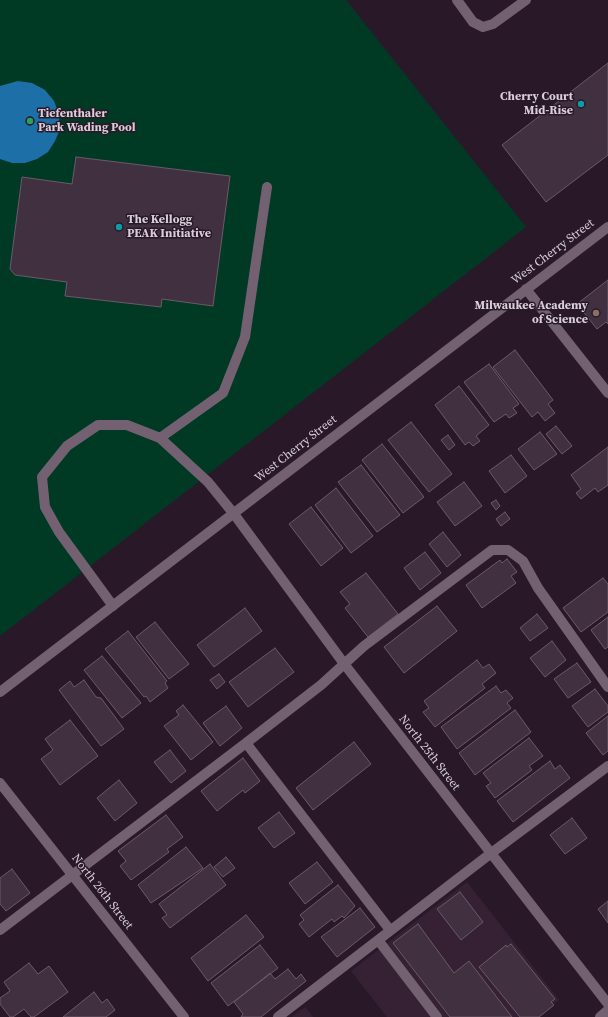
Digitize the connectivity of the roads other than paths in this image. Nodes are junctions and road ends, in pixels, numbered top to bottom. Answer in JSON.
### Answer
{"nodes":[{"id":1,"x":457,"y":0,"type":"edge"},
{"id":2,"x":526,"y":0,"type":"edge"},
{"id":3,"x":267,"y":187,"type":"dead end"},
{"id":4,"x":608,"y":227,"type":"edge"},
{"id":5,"x":526,"y":289,"type":"junction"},
{"id":6,"x":608,"y":393,"type":"edge"},
{"id":7,"x":160,"y":438,"type":"junction"},
{"id":8,"x":234,"y":514,"type":"junction"},
{"id":9,"x":113,"y":606,"type":"junction"},
{"id":10,"x":345,"y":665,"type":"junction"},
{"id":11,"x":608,"y":687,"type":"edge"},
{"id":12,"x":0,"y":692,"type":"edge"},
{"id":13,"x":246,"y":744,"type":"junction"},
{"id":14,"x":608,"y":766,"type":"edge"},
{"id":15,"x":0,"y":783,"type":"edge"},
{"id":16,"x":490,"y":854,"type":"junction"},
{"id":17,"x":72,"y":875,"type":"junction"},
{"id":18,"x":0,"y":930,"type":"edge"},
{"id":19,"x":390,"y":930,"type":"junction"},
{"id":20,"x":378,"y":940,"type":"junction"},
{"id":21,"x":608,"y":1004,"type":"edge"},
{"id":22,"x":608,"y":1010,"type":"edge"},
{"id":23,"x":184,"y":1017,"type":"edge"},
{"id":24,"x":278,"y":1017,"type":"edge"},
{"id":25,"x":437,"y":1017,"type":"edge"},
{"id":26,"x":600,"y":1017,"type":"edge"}],
"edges":[{"from":1,"to":2,"type":"street"},
{"from":3,"to":7,"type":"street"},
{"from":4,"to":5,"type":"street","name":"West Cherry Street"},
{"from":5,"to":6,"type":"street"},
{"from":5,"to":8,"type":"street","name":"West Cherry Street"},
{"from":7,"to":8,"type":"street","name":"North 25th Street"},
{"from":7,"to":9,"type":"street","name":"North 25th Street"},
{"from":8,"to":9,"type":"street","name":"West Cherry Street"},
{"from":8,"to":10,"type":"street","name":"North 25th Street"},
{"from":9,"to":12,"type":"street","name":"West Cherry Street"},
{"from":10,"to":11,"type":"street"},
{"from":10,"to":13,"type":"street"},
{"from":10,"to":16,"type":"street","name":"North 25th Street"},
{"from":13,"to":17,"type":"street"},
{"from":13,"to":19,"type":"street"},
{"from":14,"to":16,"type":"street"},
{"from":15,"to":17,"type":"street","name":"North 26th Street"},
{"from":16,"to":19,"type":"street"},
{"from":16,"to":21,"type":"street","name":"North 25th Street"},
{"from":17,"to":18,"type":"street"},
{"from":17,"to":23,"type":"street","name":"North 26th Street"},
{"from":19,"to":20,"type":"street"},
{"from":20,"to":24,"type":"street"},
{"from":20,"to":25,"type":"street"},
{"from":22,"to":26,"type":"street"}]}
